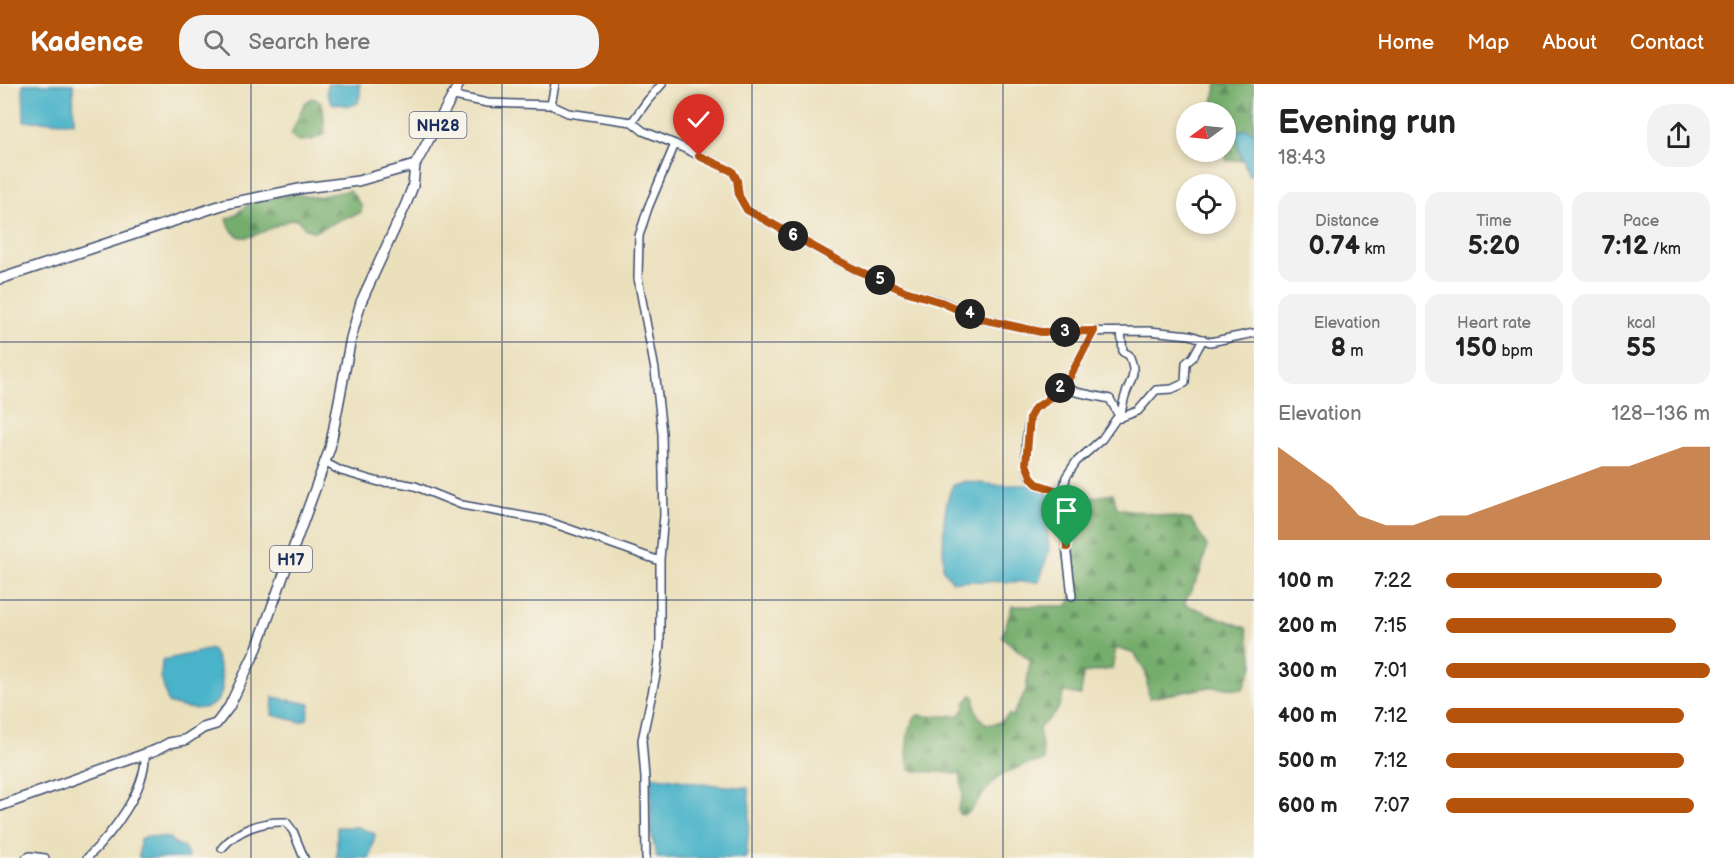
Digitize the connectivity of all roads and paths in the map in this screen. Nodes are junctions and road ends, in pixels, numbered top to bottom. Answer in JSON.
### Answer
{"nodes":[{"id":1,"x":459,"y":84,"type":"edge"},
{"id":2,"x":555,"y":84,"type":"edge"},
{"id":3,"x":662,"y":84,"type":"edge"},
{"id":4,"x":454,"y":96,"type":"junction"},
{"id":5,"x":551,"y":105,"type":"junction"},
{"id":6,"x":632,"y":122,"type":"junction"},
{"id":7,"x":675,"y":144,"type":"junction"},
{"id":8,"x":415,"y":165,"type":"junction"},
{"id":9,"x":0,"y":279,"type":"edge"},
{"id":10,"x":1094,"y":331,"type":"junction"},
{"id":11,"x":1121,"y":331,"type":"junction"},
{"id":12,"x":1254,"y":333,"type":"edge"},
{"id":13,"x":1203,"y":339,"type":"junction"},
{"id":14,"x":1065,"y":386,"type":"junction"},
{"id":15,"x":1120,"y":418,"type":"junction"},
{"id":16,"x":324,"y":462,"type":"junction"},
{"id":17,"x":1061,"y":495,"type":"junction"},
{"id":18,"x":660,"y":561,"type":"junction"},
{"id":19,"x":1072,"y":596,"type":"dead end"},
{"id":20,"x":145,"y":754,"type":"junction"},
{"id":21,"x":0,"y":806,"type":"edge"},
{"id":22,"x":222,"y":848,"type":"dead end"},
{"id":23,"x":26,"y":858,"type":"edge"},
{"id":24,"x":45,"y":858,"type":"edge"},
{"id":25,"x":87,"y":858,"type":"edge"},
{"id":26,"x":304,"y":858,"type":"edge"},
{"id":27,"x":646,"y":858,"type":"edge"}],
"edges":[{"from":1,"to":4,"type":"main road","number":"NH28"},
{"from":2,"to":5,"type":"street"},
{"from":3,"to":6,"type":"street"},
{"from":4,"to":5,"type":"street"},
{"from":4,"to":8,"type":"main road","number":"NH28"},
{"from":5,"to":6,"type":"street"},
{"from":6,"to":7,"type":"street"},
{"from":7,"to":10,"type":"street"},
{"from":7,"to":18,"type":"street"},
{"from":8,"to":9,"type":"main road"},
{"from":8,"to":16,"type":"main road","number":"H17"},
{"from":10,"to":11,"type":"street"},
{"from":10,"to":14,"type":"street"},
{"from":11,"to":13,"type":"street"},
{"from":11,"to":15,"type":"street"},
{"from":12,"to":13,"type":"street"},
{"from":13,"to":15,"type":"street"},
{"from":14,"to":15,"type":"street"},
{"from":14,"to":17,"type":"street"},
{"from":15,"to":17,"type":"street"},
{"from":16,"to":18,"type":"street"},
{"from":16,"to":20,"type":"main road","number":"H17"},
{"from":17,"to":19,"type":"street"},
{"from":18,"to":27,"type":"street"},
{"from":20,"to":21,"type":"main road","number":"H17"},
{"from":20,"to":25,"type":"street"},
{"from":22,"to":26,"type":"street"},
{"from":23,"to":24,"type":"street"}]}
